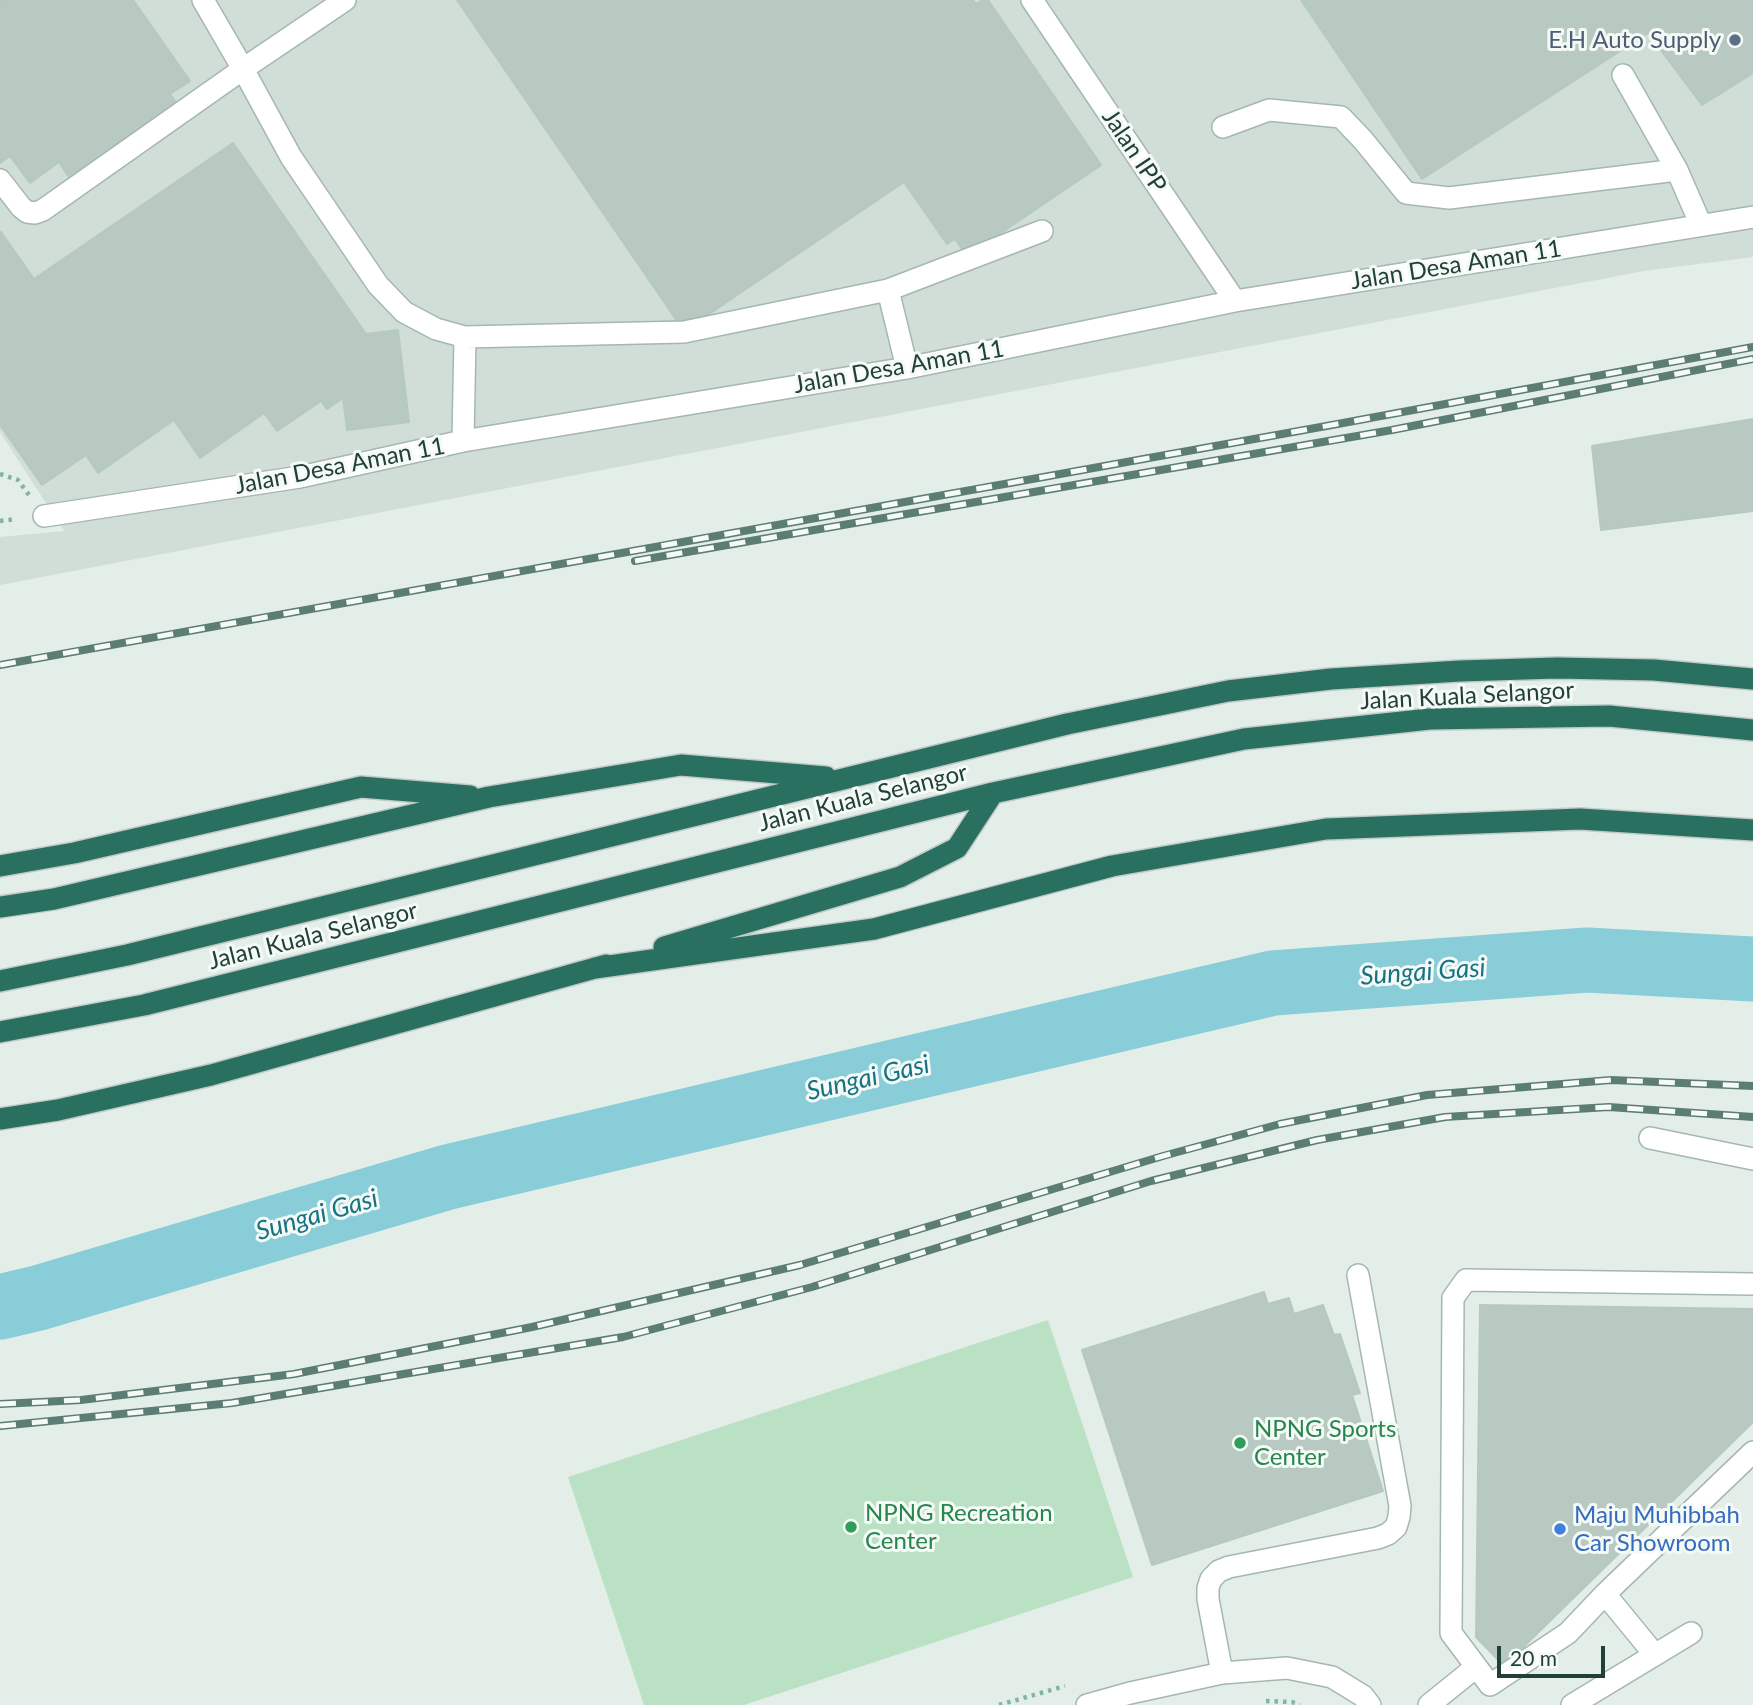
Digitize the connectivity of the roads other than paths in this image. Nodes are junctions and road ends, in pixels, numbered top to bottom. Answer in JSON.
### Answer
{"nodes":[{"id":1,"x":203,"y":0,"type":"edge"},
{"id":2,"x":345,"y":0,"type":"edge"},
{"id":3,"x":1032,"y":0,"type":"edge"},
{"id":4,"x":243,"y":69,"type":"junction"},
{"id":5,"x":1623,"y":75,"type":"dead end"},
{"id":6,"x":1223,"y":127,"type":"dead end"},
{"id":7,"x":1677,"y":170,"type":"junction"},
{"id":8,"x":0,"y":180,"type":"edge"},
{"id":9,"x":1753,"y":216,"type":"edge"},
{"id":10,"x":1701,"y":225,"type":"junction"},
{"id":11,"x":1042,"y":231,"type":"dead end"},
{"id":12,"x":888,"y":290,"type":"junction"},
{"id":13,"x":1235,"y":302,"type":"junction"},
{"id":14,"x":465,"y":337,"type":"junction"},
{"id":15,"x":907,"y":368,"type":"junction"},
{"id":16,"x":463,"y":441,"type":"junction"},
{"id":17,"x":44,"y":516,"type":"dead end"},
{"id":18,"x":1753,"y":679,"type":"edge"},
{"id":19,"x":1753,"y":730,"type":"edge"},
{"id":20,"x":845,"y":779,"type":"junction"},
{"id":21,"x":993,"y":793,"type":"junction"},
{"id":22,"x":489,"y":797,"type":"junction"},
{"id":23,"x":1753,"y":830,"type":"edge"},
{"id":24,"x":0,"y":866,"type":"edge"},
{"id":25,"x":0,"y":907,"type":"edge"},
{"id":26,"x":595,"y":968,"type":"junction"},
{"id":27,"x":0,"y":981,"type":"edge"},
{"id":28,"x":0,"y":1032,"type":"edge"},
{"id":29,"x":0,"y":1119,"type":"edge"},
{"id":30,"x":1650,"y":1138,"type":"dead end"},
{"id":31,"x":1753,"y":1159,"type":"edge"},
{"id":32,"x":1358,"y":1275,"type":"dead end"},
{"id":33,"x":1753,"y":1284,"type":"edge"},
{"id":34,"x":1753,"y":1452,"type":"edge"},
{"id":35,"x":1605,"y":1594,"type":"junction"},
{"id":36,"x":1691,"y":1633,"type":"dead end"},
{"id":37,"x":1655,"y":1655,"type":"junction"},
{"id":38,"x":1476,"y":1667,"type":"junction"},
{"id":39,"x":1222,"y":1673,"type":"junction"},
{"id":40,"x":1087,"y":1705,"type":"edge"},
{"id":41,"x":1370,"y":1705,"type":"edge"},
{"id":42,"x":1429,"y":1705,"type":"edge"},
{"id":43,"x":1572,"y":1705,"type":"edge"}],
"edges":[{"from":1,"to":4,"type":"street"},
{"from":2,"to":4,"type":"street"},
{"from":3,"to":13,"type":"street","name":"Jalan IPP"},
{"from":4,"to":8,"type":"street"},
{"from":4,"to":14,"type":"street"},
{"from":5,"to":7,"type":"street"},
{"from":6,"to":7,"type":"street"},
{"from":7,"to":10,"type":"street"},
{"from":9,"to":10,"type":"street","name":"Jalan Desa Aman 11"},
{"from":10,"to":13,"type":"street","name":"Jalan Desa Aman 11"},
{"from":11,"to":12,"type":"street"},
{"from":12,"to":14,"type":"street"},
{"from":12,"to":15,"type":"street"},
{"from":13,"to":15,"type":"street","name":"Jalan Desa Aman 11"},
{"from":14,"to":16,"type":"street"},
{"from":15,"to":16,"type":"street","name":"Jalan Desa Aman 11"},
{"from":16,"to":17,"type":"street","name":"Jalan Desa Aman 11"},
{"from":18,"to":20,"type":"highway","name":"Jalan Kuala Selangor"},
{"from":19,"to":21,"type":"highway","name":"Jalan Kuala Selangor"},
{"from":20,"to":22,"type":"highway"},
{"from":20,"to":27,"type":"highway","name":"Jalan Kuala Selangor"},
{"from":21,"to":26,"type":"highway"},
{"from":21,"to":28,"type":"highway","name":"Jalan Kuala Selangor"},
{"from":22,"to":24,"type":"highway"},
{"from":22,"to":25,"type":"highway"},
{"from":23,"to":26,"type":"highway"},
{"from":26,"to":29,"type":"highway"},
{"from":30,"to":31,"type":"street"},
{"from":32,"to":39,"type":"street"},
{"from":33,"to":38,"type":"street"},
{"from":34,"to":35,"type":"street"},
{"from":35,"to":37,"type":"street"},
{"from":35,"to":38,"type":"street"},
{"from":36,"to":37,"type":"street"},
{"from":37,"to":43,"type":"street"},
{"from":38,"to":42,"type":"street"},
{"from":39,"to":40,"type":"street"},
{"from":39,"to":41,"type":"street"}]}
